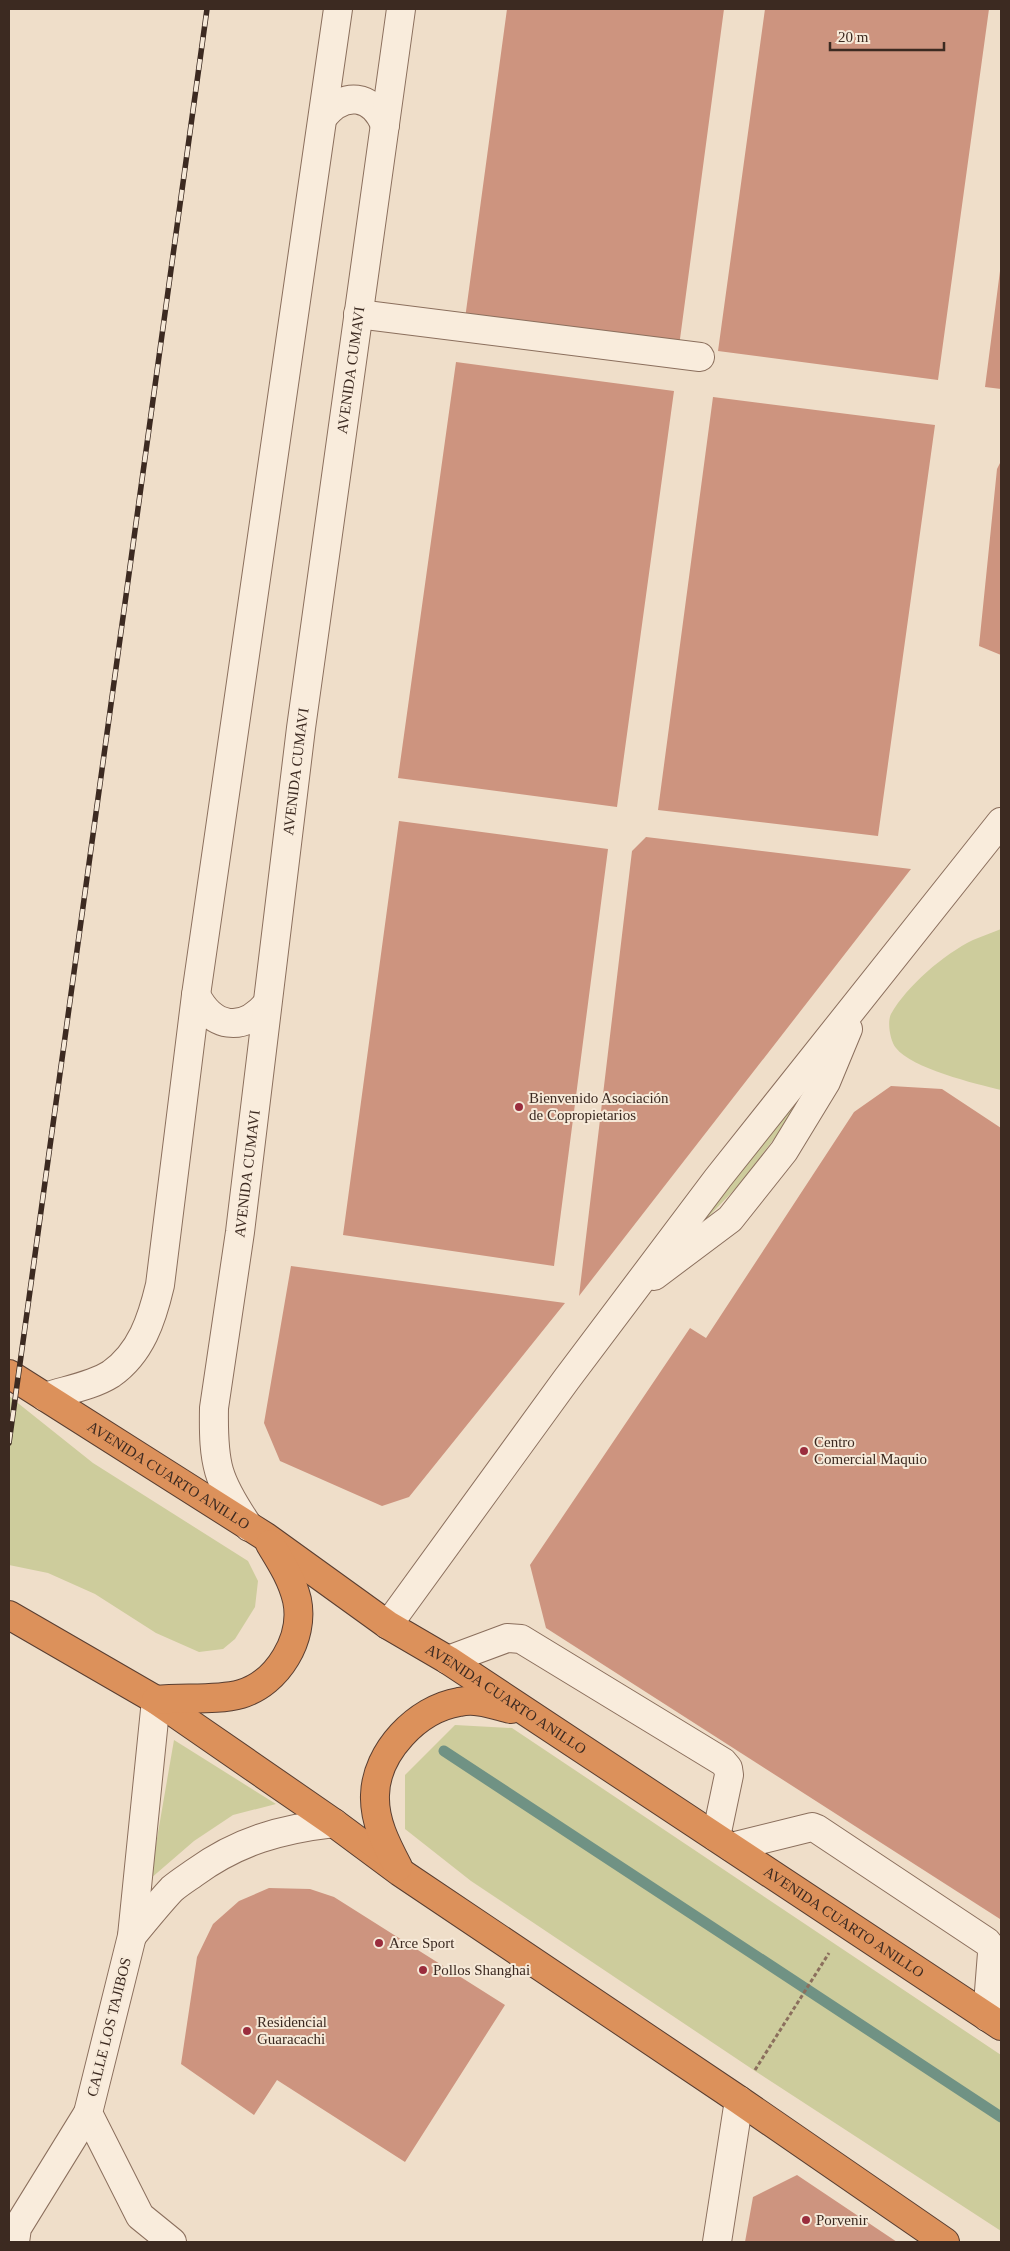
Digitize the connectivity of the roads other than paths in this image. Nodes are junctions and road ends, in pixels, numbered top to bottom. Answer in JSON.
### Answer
{"nodes":[{"id":1,"x":338,"y":9,"type":"edge"},
{"id":2,"x":401,"y":9,"type":"edge"},
{"id":3,"x":323,"y":117,"type":"junction"},
{"id":4,"x":385,"y":126,"type":"junction"},
{"id":5,"x":358,"y":314,"type":"junction"},
{"id":6,"x":700,"y":357,"type":"dead end"},
{"id":7,"x":1001,"y":822,"type":"edge"},
{"id":8,"x":196,"y":995,"type":"junction"},
{"id":9,"x":267,"y":1004,"type":"junction"},
{"id":10,"x":9,"y":1374,"type":"edge"},
{"id":11,"x":45,"y":1397,"type":"junction"},
{"id":12,"x":258,"y":1532,"type":"junction"},
{"id":13,"x":9,"y":1615,"type":"edge"},
{"id":14,"x":388,"y":1625,"type":"junction"},
{"id":15,"x":448,"y":1660,"type":"junction"},
{"id":16,"x":156,"y":1700,"type":"junction"},
{"id":17,"x":525,"y":1713,"type":"junction"},
{"id":18,"x":334,"y":1823,"type":"junction"},
{"id":19,"x":723,"y":1842,"type":"junction"},
{"id":20,"x":400,"y":1872,"type":"junction"},
{"id":21,"x":132,"y":1936,"type":"junction"},
{"id":22,"x":994,"y":2021,"type":"edge"},
{"id":23,"x":739,"y":2100,"type":"junction"},
{"id":24,"x":88,"y":2113,"type":"junction"},
{"id":25,"x":15,"y":2242,"type":"edge"},
{"id":26,"x":172,"y":2242,"type":"edge"},
{"id":27,"x":718,"y":2242,"type":"edge"},
{"id":28,"x":945,"y":2242,"type":"edge"}],
"edges":[{"from":1,"to":3,"type":"street"},
{"from":2,"to":4,"type":"street","name":"AVENIDA CUMAVI"},
{"from":3,"to":4,"type":"street"},
{"from":3,"to":8,"type":"street"},
{"from":4,"to":5,"type":"street","name":"AVENIDA CUMAVI"},
{"from":5,"to":6,"type":"street"},
{"from":5,"to":9,"type":"street","name":"AVENIDA CUMAVI"},
{"from":7,"to":14,"type":"street"},
{"from":8,"to":9,"type":"street"},
{"from":8,"to":11,"type":"street"},
{"from":9,"to":12,"type":"street","name":"AVENIDA CUMAVI"},
{"from":10,"to":11,"type":"highway","name":"AVENIDA CUARTO ANILLO"},
{"from":11,"to":12,"type":"highway","name":"AVENIDA CUARTO ANILLO"},
{"from":12,"to":14,"type":"highway","name":"AVENIDA CUARTO ANILLO"},
{"from":12,"to":16,"type":"highway"},
{"from":13,"to":16,"type":"highway"},
{"from":14,"to":15,"type":"highway","name":"AVENIDA CUARTO ANILLO"},
{"from":15,"to":17,"type":"highway","name":"AVENIDA CUARTO ANILLO"},
{"from":15,"to":19,"type":"street"},
{"from":16,"to":18,"type":"highway"},
{"from":16,"to":21,"type":"street","name":"CALLE LOS TAJIBOS"},
{"from":17,"to":19,"type":"highway","name":"AVENIDA CUARTO ANILLO"},
{"from":17,"to":20,"type":"highway"},
{"from":18,"to":20,"type":"highway"},
{"from":18,"to":21,"type":"street","name":"CALLE LOS TAJIBOS"},
{"from":19,"to":22,"type":"highway","name":"AVENIDA CUARTO ANILLO"},
{"from":19,"to":22,"type":"street"},
{"from":20,"to":23,"type":"highway"},
{"from":21,"to":24,"type":"street","name":"CALLE LOS TAJIBOS"},
{"from":23,"to":27,"type":"street"},
{"from":23,"to":28,"type":"highway"},
{"from":24,"to":25,"type":"street"},
{"from":24,"to":26,"type":"street","name":"CALLE LOS TAJIBOS"}]}
